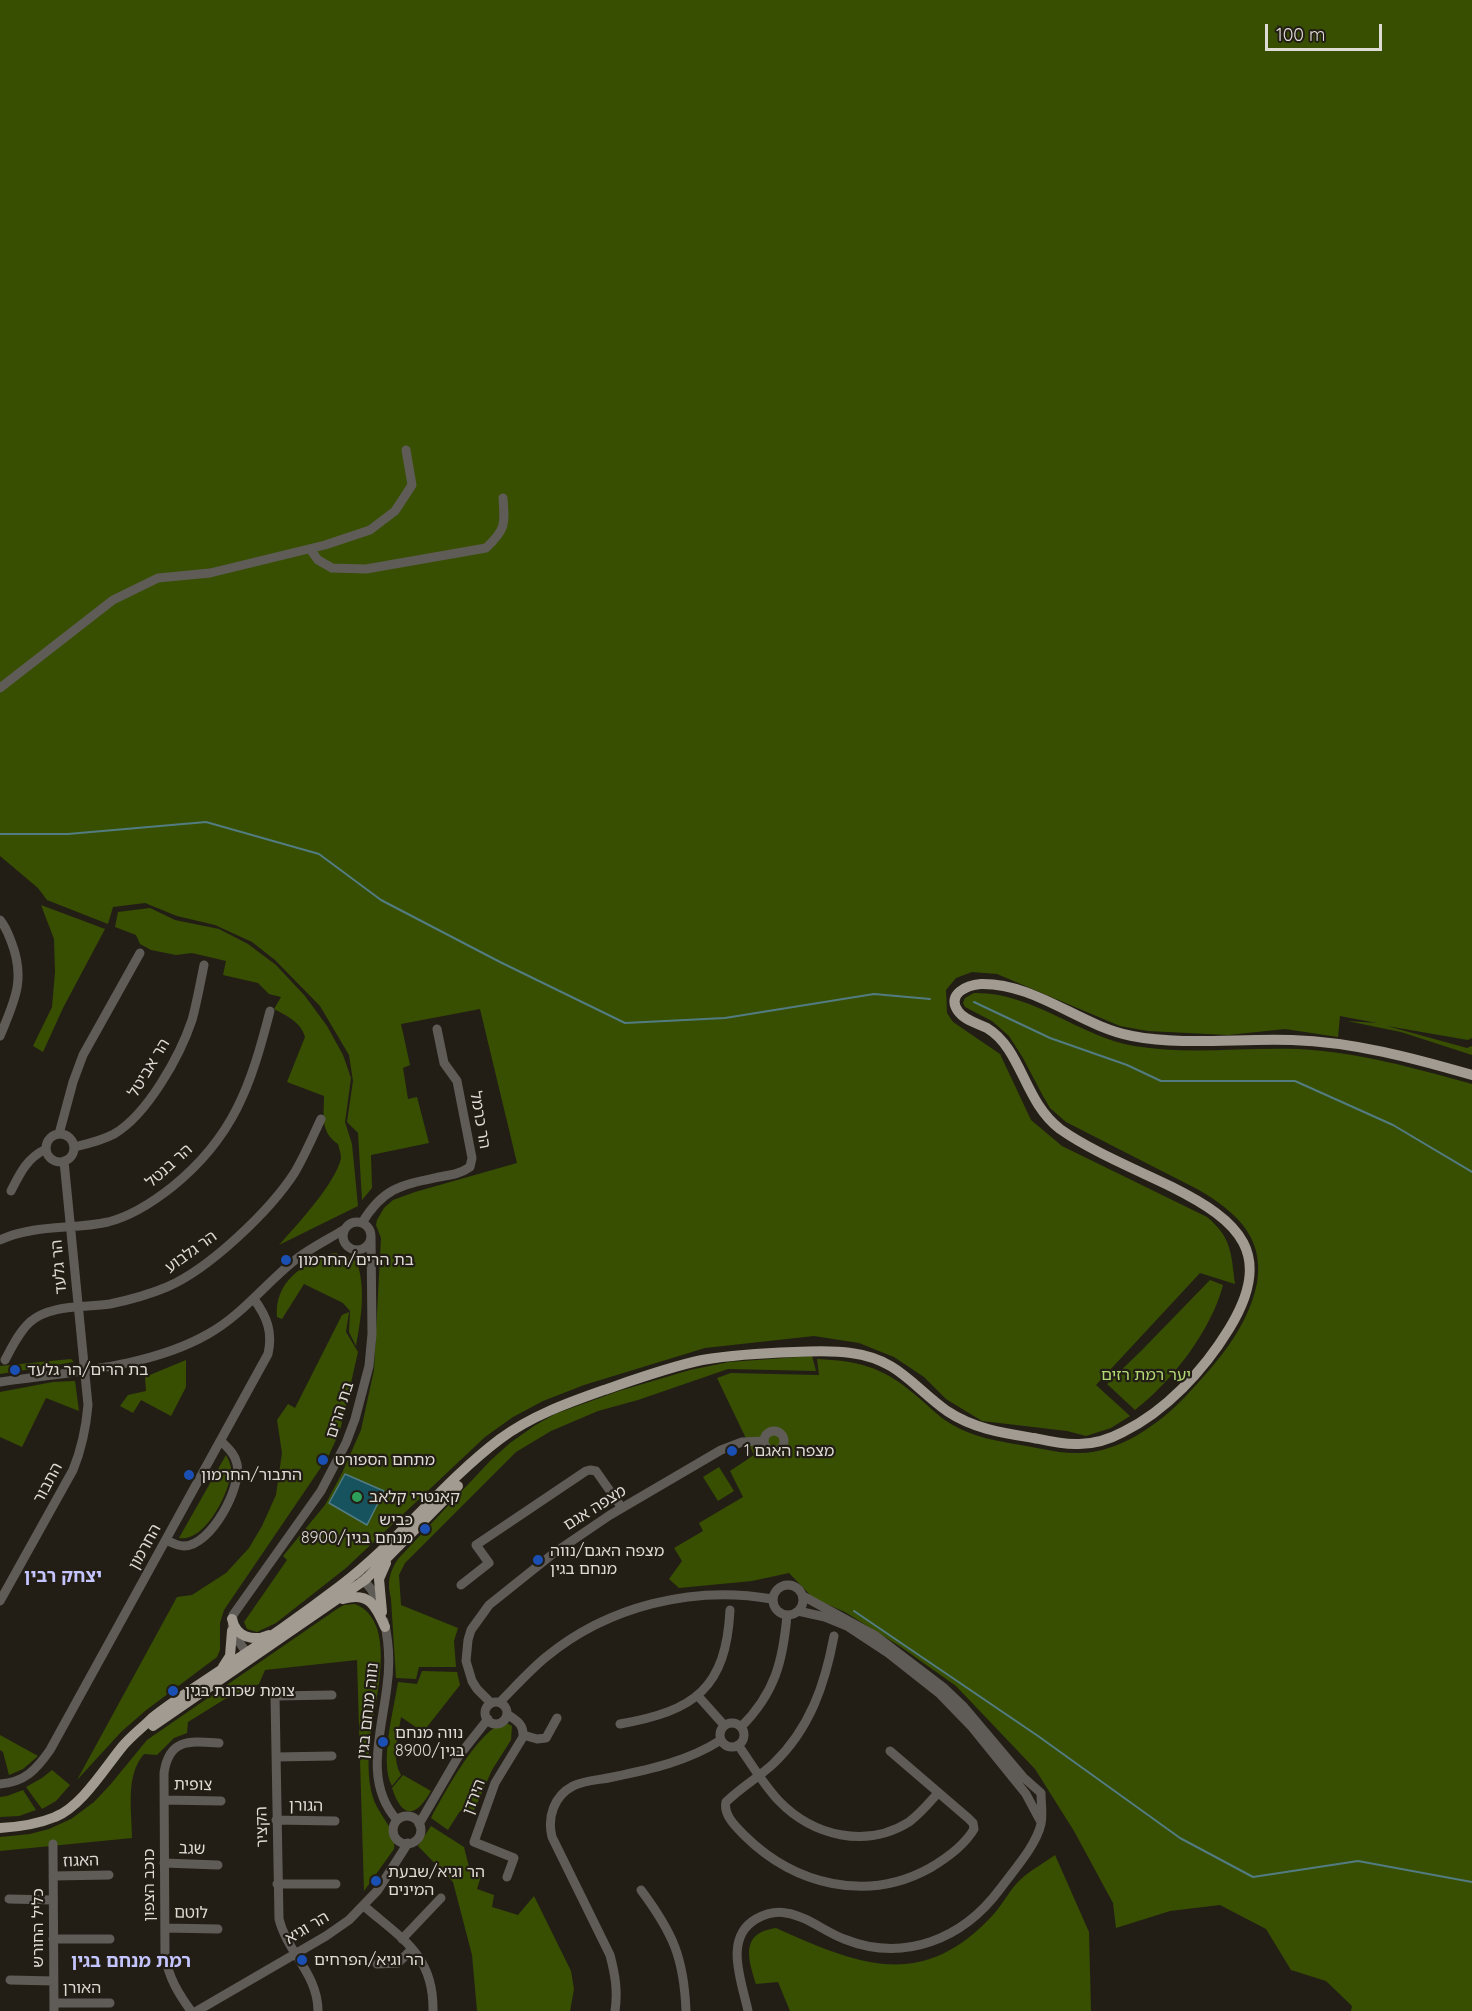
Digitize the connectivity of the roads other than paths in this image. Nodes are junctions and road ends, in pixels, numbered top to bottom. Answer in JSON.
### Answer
{"nodes":[{"id":1,"x":406,"y":450,"type":"dead end"},
{"id":2,"x":503,"y":498,"type":"dead end"},
{"id":3,"x":310,"y":549,"type":"junction"},
{"id":4,"x":0,"y":688,"type":"edge"},
{"id":5,"x":0,"y":920,"type":"edge"},
{"id":6,"x":140,"y":953,"type":"dead end"},
{"id":7,"x":204,"y":965,"type":"dead end"},
{"id":8,"x":270,"y":1011,"type":"dead end"},
{"id":9,"x":437,"y":1029,"type":"dead end"},
{"id":10,"x":0,"y":1036,"type":"edge"},
{"id":11,"x":1472,"y":1075,"type":"edge"},
{"id":12,"x":321,"y":1119,"type":"dead end"},
{"id":13,"x":59,"y":1134,"type":"junction"},
{"id":14,"x":74,"y":1147,"type":"junction"},
{"id":15,"x":46,"y":1149,"type":"junction"},
{"id":16,"x":64,"y":1161,"type":"junction"},
{"id":17,"x":11,"y":1191,"type":"dead end"},
{"id":18,"x":362,"y":1223,"type":"junction"},
{"id":19,"x":70,"y":1226,"type":"junction"},
{"id":20,"x":345,"y":1229,"type":"junction"},
{"id":21,"x":371,"y":1236,"type":"junction"},
{"id":22,"x":0,"y":1240,"type":"edge"},
{"id":23,"x":316,"y":1247,"type":"junction"},
{"id":24,"x":350,"y":1247,"type":"junction"},
{"id":25,"x":372,"y":1275,"type":"junction"},
{"id":26,"x":254,"y":1299,"type":"junction"},
{"id":27,"x":78,"y":1308,"type":"junction"},
{"id":28,"x":5,"y":1360,"type":"dead end"},
{"id":29,"x":83,"y":1370,"type":"junction"},
{"id":30,"x":0,"y":1382,"type":"edge"},
{"id":31,"x":537,"y":1417,"type":"junction"},
{"id":32,"x":764,"y":1441,"type":"dead end"},
{"id":33,"x":221,"y":1442,"type":"junction"},
{"id":34,"x":622,"y":1508,"type":"junction"},
{"id":35,"x":166,"y":1540,"type":"junction"},
{"id":36,"x":401,"y":1545,"type":"junction"},
{"id":37,"x":361,"y":1577,"type":"junction"},
{"id":38,"x":461,"y":1585,"type":"dead end"},
{"id":39,"x":802,"y":1596,"type":"junction"},
{"id":40,"x":772,"y":1599,"type":"junction"},
{"id":41,"x":0,"y":1601,"type":"edge"},
{"id":42,"x":332,"y":1604,"type":"junction"},
{"id":43,"x":730,"y":1610,"type":"dead end"},
{"id":44,"x":798,"y":1611,"type":"junction"},
{"id":45,"x":382,"y":1612,"type":"junction"},
{"id":46,"x":787,"y":1615,"type":"junction"},
{"id":47,"x":232,"y":1619,"type":"junction"},
{"id":48,"x":385,"y":1627,"type":"junction"},
{"id":49,"x":232,"y":1631,"type":"junction"},
{"id":50,"x":275,"y":1633,"type":"junction"},
{"id":51,"x":834,"y":1636,"type":"dead end"},
{"id":52,"x":249,"y":1656,"type":"junction"},
{"id":53,"x":220,"y":1671,"type":"junction"},
{"id":54,"x":332,"y":1695,"type":"dead end"},
{"id":55,"x":698,"y":1696,"type":"junction"},
{"id":56,"x":496,"y":1703,"type":"junction"},
{"id":57,"x":507,"y":1714,"type":"junction"},
{"id":58,"x":557,"y":1718,"type":"dead end"},
{"id":59,"x":488,"y":1719,"type":"junction"},
{"id":60,"x":620,"y":1724,"type":"dead end"},
{"id":61,"x":724,"y":1725,"type":"junction"},
{"id":62,"x":741,"y":1727,"type":"junction"},
{"id":63,"x":523,"y":1735,"type":"junction"},
{"id":64,"x":721,"y":1740,"type":"junction"},
{"id":65,"x":219,"y":1743,"type":"dead end"},
{"id":66,"x":124,"y":1744,"type":"junction"},
{"id":67,"x":738,"y":1745,"type":"junction"},
{"id":68,"x":890,"y":1751,"type":"dead end"},
{"id":69,"x":276,"y":1756,"type":"junction"},
{"id":70,"x":332,"y":1756,"type":"dead end"},
{"id":71,"x":759,"y":1775,"type":"junction"},
{"id":72,"x":0,"y":1784,"type":"edge"},
{"id":73,"x":938,"y":1793,"type":"junction"},
{"id":74,"x":164,"y":1800,"type":"junction"},
{"id":75,"x":221,"y":1801,"type":"dead end"},
{"id":76,"x":276,"y":1820,"type":"junction"},
{"id":77,"x":397,"y":1820,"type":"junction"},
{"id":78,"x":336,"y":1821,"type":"dead end"},
{"id":79,"x":1042,"y":1823,"type":"junction"},
{"id":80,"x":419,"y":1824,"type":"junction"},
{"id":81,"x":0,"y":1828,"type":"edge"},
{"id":82,"x":408,"y":1843,"type":"junction"},
{"id":83,"x":53,"y":1844,"type":"dead end"},
{"id":84,"x":164,"y":1863,"type":"junction"},
{"id":85,"x":218,"y":1865,"type":"dead end"},
{"id":86,"x":109,"y":1875,"type":"dead end"},
{"id":87,"x":53,"y":1876,"type":"junction"},
{"id":88,"x":507,"y":1877,"type":"dead end"},
{"id":89,"x":277,"y":1884,"type":"junction"},
{"id":90,"x":336,"y":1884,"type":"dead end"},
{"id":91,"x":642,"y":1890,"type":"dead end"},
{"id":92,"x":441,"y":1898,"type":"dead end"},
{"id":93,"x":9,"y":1899,"type":"dead end"},
{"id":94,"x":53,"y":1899,"type":"junction"},
{"id":95,"x":364,"y":1906,"type":"junction"},
{"id":96,"x":165,"y":1928,"type":"junction"},
{"id":97,"x":218,"y":1929,"type":"dead end"},
{"id":98,"x":53,"y":1939,"type":"junction"},
{"id":99,"x":110,"y":1939,"type":"dead end"},
{"id":100,"x":402,"y":1939,"type":"junction"},
{"id":101,"x":412,"y":1948,"type":"junction"},
{"id":102,"x":296,"y":1953,"type":"junction"},
{"id":103,"x":377,"y":1964,"type":"dead end"},
{"id":104,"x":10,"y":1980,"type":"dead end"},
{"id":105,"x":54,"y":1981,"type":"junction"},
{"id":106,"x":110,"y":2003,"type":"dead end"},
{"id":107,"x":54,"y":2007,"type":"edge"},
{"id":108,"x":191,"y":2011,"type":"edge"},
{"id":109,"x":197,"y":2011,"type":"edge"},
{"id":110,"x":318,"y":2011,"type":"edge"},
{"id":111,"x":433,"y":2011,"type":"edge"},
{"id":112,"x":615,"y":2011,"type":"edge"},
{"id":113,"x":686,"y":2011,"type":"edge"},
{"id":114,"x":748,"y":2011,"type":"edge"}],
"edges":[{"from":1,"to":3,"type":"street"},
{"from":2,"to":3,"type":"street"},
{"from":3,"to":4,"type":"street"},
{"from":5,"to":10,"type":"street"},
{"from":6,"to":13,"type":"street"},
{"from":7,"to":14,"type":"street","name":"הר אביטל"},
{"from":8,"to":19,"type":"street","name":"הר בנטל"},
{"from":9,"to":18,"type":"street","name":"הר כרמל"},
{"from":11,"to":31,"type":"main road"},
{"from":12,"to":27,"type":"street","name":"הר גלבוע"},
{"from":13,"to":14,"type":"street"},
{"from":13,"to":15,"type":"street"},
{"from":14,"to":16,"type":"street"},
{"from":15,"to":16,"type":"street"},
{"from":15,"to":17,"type":"street"},
{"from":16,"to":19,"type":"street","name":"הר גלעד"},
{"from":18,"to":20,"type":"street"},
{"from":18,"to":21,"type":"street"},
{"from":19,"to":22,"type":"street","name":"הר בנטל"},
{"from":19,"to":27,"type":"street","name":"הר גלעד"},
{"from":20,"to":23,"type":"street"},
{"from":20,"to":24,"type":"street"},
{"from":21,"to":24,"type":"street"},
{"from":21,"to":25,"type":"street","name":"בת הרים"},
{"from":23,"to":24,"type":"street"},
{"from":23,"to":26,"type":"street"},
{"from":24,"to":25,"type":"street"},
{"from":25,"to":47,"type":"street","name":"בת הרים"},
{"from":26,"to":29,"type":"street"},
{"from":26,"to":33,"type":"street","name":"החרמון"},
{"from":27,"to":28,"type":"street","name":"הר גלבוע"},
{"from":27,"to":29,"type":"street","name":"הר גלעד"},
{"from":29,"to":30,"type":"street"},
{"from":29,"to":41,"type":"street","name":"התבור"},
{"from":31,"to":36,"type":"main road"},
{"from":31,"to":37,"type":"main road"},
{"from":32,"to":34,"type":"street","name":"מצפה אגם"},
{"from":33,"to":35,"type":"street","name":"החרמון"},
{"from":33,"to":35,"type":"street"},
{"from":34,"to":38,"type":"street"},
{"from":34,"to":56,"type":"street","name":"מצפה אגם"},
{"from":35,"to":72,"type":"street","name":"החרמון"},
{"from":36,"to":37,"type":"main road"},
{"from":36,"to":45,"type":"main road"},
{"from":37,"to":42,"type":"main road"},
{"from":37,"to":45,"type":"street","name":"נווה מנחם בגין"},
{"from":37,"to":50,"type":"main road"},
{"from":39,"to":40,"type":"street"},
{"from":39,"to":44,"type":"street"},
{"from":39,"to":79,"type":"street"},
{"from":40,"to":46,"type":"street"},
{"from":40,"to":56,"type":"street"},
{"from":42,"to":48,"type":"main road"},
{"from":42,"to":52,"type":"main road"},
{"from":43,"to":55,"type":"street"},
{"from":44,"to":46,"type":"street"},
{"from":44,"to":79,"type":"street"},
{"from":45,"to":48,"type":"street","name":"נווה מנחם בגין"},
{"from":46,"to":62,"type":"street"},
{"from":47,"to":49,"type":"street"},
{"from":47,"to":50,"type":"main road"},
{"from":48,"to":77,"type":"street","name":"נווה מנחם בגין"},
{"from":49,"to":52,"type":"street"},
{"from":49,"to":53,"type":"main road"},
{"from":50,"to":52,"type":"main road"},
{"from":51,"to":71,"type":"street"},
{"from":52,"to":53,"type":"main road"},
{"from":52,"to":66,"type":"main road"},
{"from":53,"to":66,"type":"main road"},
{"from":54,"to":69,"type":"street","name":"הקציר"},
{"from":55,"to":60,"type":"street"},
{"from":55,"to":61,"type":"street"},
{"from":56,"to":57,"type":"street"},
{"from":56,"to":59,"type":"street"},
{"from":57,"to":59,"type":"street"},
{"from":57,"to":63,"type":"street"},
{"from":58,"to":63,"type":"street"},
{"from":59,"to":80,"type":"street"},
{"from":61,"to":62,"type":"street"},
{"from":61,"to":64,"type":"street"},
{"from":62,"to":67,"type":"street"},
{"from":63,"to":88,"type":"street","name":"הירדן"},
{"from":64,"to":67,"type":"street"},
{"from":64,"to":112,"type":"street"},
{"from":65,"to":74,"type":"street","name":"כוכב הצפון"},
{"from":66,"to":81,"type":"main road"},
{"from":67,"to":71,"type":"street"},
{"from":68,"to":73,"type":"street"},
{"from":69,"to":70,"type":"street"},
{"from":69,"to":76,"type":"street","name":"הקציר"},
{"from":71,"to":73,"type":"street"},
{"from":71,"to":73,"type":"street"},
{"from":74,"to":75,"type":"street","name":"צופית"},
{"from":74,"to":84,"type":"street","name":"כוכב הצפון"},
{"from":76,"to":78,"type":"street","name":"הגורן"},
{"from":76,"to":89,"type":"street","name":"הקציר"},
{"from":77,"to":80,"type":"street"},
{"from":77,"to":82,"type":"street"},
{"from":79,"to":114,"type":"street"},
{"from":80,"to":82,"type":"street"},
{"from":82,"to":95,"type":"street","name":"הר וגיא"},
{"from":83,"to":87,"type":"street","name":"כליל החורש"},
{"from":84,"to":85,"type":"street","name":"שגב"},
{"from":84,"to":96,"type":"street","name":"כוכב הצפון"},
{"from":86,"to":87,"type":"street","name":"האגוז"},
{"from":87,"to":94,"type":"street","name":"כליל החורש"},
{"from":89,"to":90,"type":"street"},
{"from":89,"to":102,"type":"street","name":"הקציר"},
{"from":91,"to":113,"type":"street"},
{"from":92,"to":100,"type":"street"},
{"from":93,"to":94,"type":"street"},
{"from":94,"to":98,"type":"street","name":"כליל החורש"},
{"from":95,"to":100,"type":"street"},
{"from":95,"to":102,"type":"street","name":"הר וגיא"},
{"from":96,"to":97,"type":"street","name":"לוטם"},
{"from":96,"to":108,"type":"street","name":"כוכב הצפון"},
{"from":98,"to":99,"type":"street"},
{"from":98,"to":105,"type":"street","name":"כליל החורש"},
{"from":100,"to":101,"type":"street"},
{"from":101,"to":103,"type":"street"},
{"from":101,"to":111,"type":"street"},
{"from":102,"to":109,"type":"street","name":"הר וגיא"},
{"from":102,"to":110,"type":"street","name":"הקציר"},
{"from":104,"to":105,"type":"street"},
{"from":105,"to":107,"type":"street","name":"כליל החורש"},
{"from":106,"to":107,"type":"street","name":"האורן"}]}
